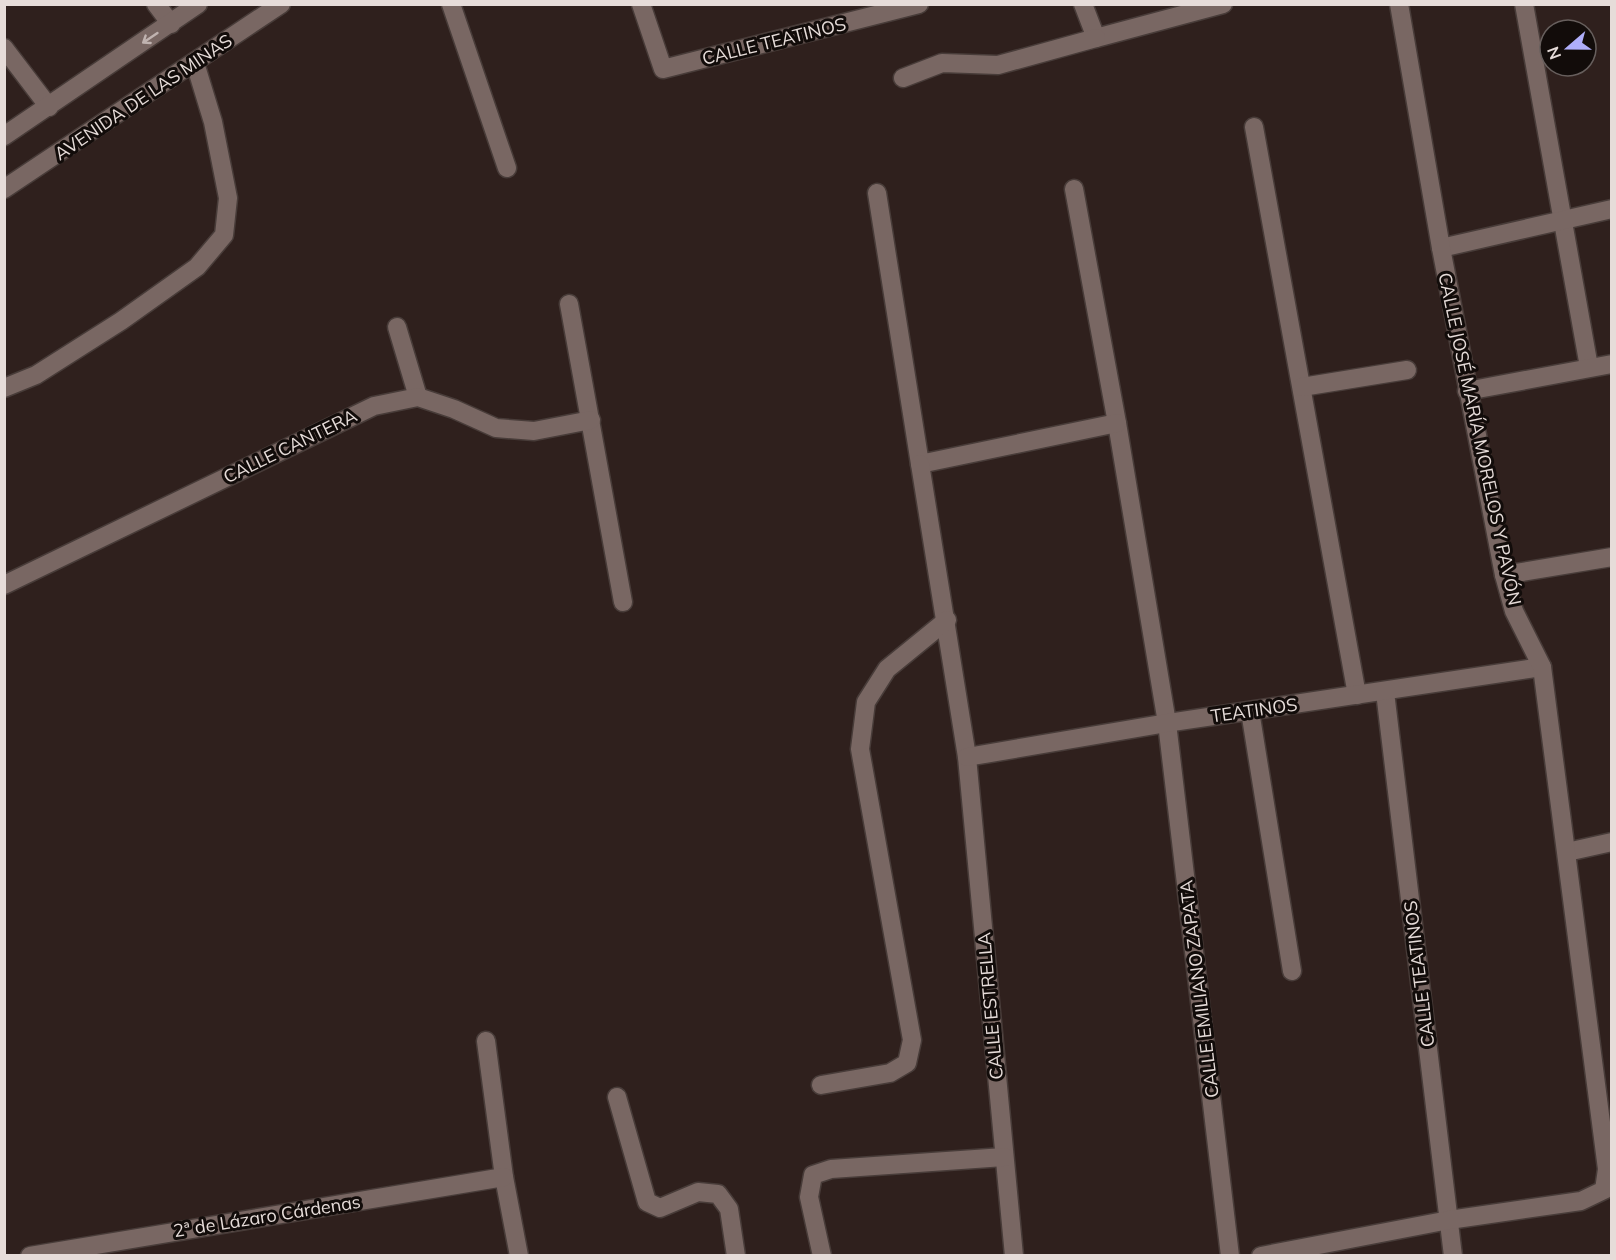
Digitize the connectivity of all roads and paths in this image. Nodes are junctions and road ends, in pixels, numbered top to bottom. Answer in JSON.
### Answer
{"nodes":[{"id":1,"x":156,"y":4,"type":"edge"},
{"id":2,"x":198,"y":4,"type":"edge"},
{"id":3,"x":280,"y":4,"type":"edge"},
{"id":4,"x":451,"y":4,"type":"edge"},
{"id":5,"x":641,"y":4,"type":"edge"},
{"id":6,"x":920,"y":4,"type":"edge"},
{"id":7,"x":1083,"y":4,"type":"edge"},
{"id":8,"x":1223,"y":4,"type":"edge"},
{"id":9,"x":1399,"y":4,"type":"edge"},
{"id":10,"x":1524,"y":4,"type":"edge"},
{"id":11,"x":850,"y":12,"type":"edge"},
{"id":12,"x":171,"y":24,"type":"junction"},
{"id":13,"x":1096,"y":38,"type":"junction"},
{"id":14,"x":4,"y":48,"type":"edge"},
{"id":15,"x":195,"y":63,"type":"junction"},
{"id":16,"x":903,"y":78,"type":"dead end"},
{"id":17,"x":49,"y":107,"type":"junction"},
{"id":18,"x":1254,"y":127,"type":"dead end"},
{"id":19,"x":4,"y":136,"type":"edge"},
{"id":20,"x":507,"y":168,"type":"dead end"},
{"id":21,"x":4,"y":189,"type":"edge"},
{"id":22,"x":1074,"y":189,"type":"dead end"},
{"id":23,"x":877,"y":193,"type":"dead end"},
{"id":24,"x":1611,"y":209,"type":"edge"},
{"id":25,"x":1562,"y":222,"type":"junction"},
{"id":26,"x":1441,"y":248,"type":"junction"},
{"id":27,"x":569,"y":304,"type":"dead end"},
{"id":28,"x":397,"y":327,"type":"dead end"},
{"id":29,"x":1611,"y":364,"type":"edge"},
{"id":30,"x":1589,"y":367,"type":"junction"},
{"id":31,"x":1407,"y":370,"type":"dead end"},
{"id":32,"x":1302,"y":387,"type":"junction"},
{"id":33,"x":4,"y":388,"type":"edge"},
{"id":34,"x":1467,"y":391,"type":"junction"},
{"id":35,"x":418,"y":397,"type":"junction"},
{"id":36,"x":591,"y":420,"type":"junction"},
{"id":37,"x":1117,"y":423,"type":"junction"},
{"id":38,"x":920,"y":464,"type":"junction"},
{"id":39,"x":1611,"y":557,"type":"edge"},
{"id":40,"x":1504,"y":575,"type":"junction"},
{"id":41,"x":4,"y":585,"type":"edge"},
{"id":42,"x":623,"y":602,"type":"dead end"},
{"id":43,"x":947,"y":620,"type":"junction"},
{"id":44,"x":1542,"y":667,"type":"junction"},
{"id":45,"x":1385,"y":692,"type":"junction"},
{"id":46,"x":1357,"y":695,"type":"junction"},
{"id":47,"x":1250,"y":711,"type":"junction"},
{"id":48,"x":1167,"y":723,"type":"junction"},
{"id":49,"x":967,"y":757,"type":"junction"},
{"id":50,"x":1611,"y":842,"type":"edge"},
{"id":51,"x":1566,"y":852,"type":"junction"},
{"id":52,"x":1292,"y":971,"type":"dead end"},
{"id":53,"x":486,"y":1041,"type":"dead end"},
{"id":54,"x":821,"y":1085,"type":"dead end"},
{"id":55,"x":617,"y":1097,"type":"dead end"},
{"id":56,"x":1004,"y":1157,"type":"junction"},
{"id":57,"x":504,"y":1177,"type":"junction"},
{"id":58,"x":1449,"y":1220,"type":"junction"},
{"id":59,"x":30,"y":1256,"type":"edge"},
{"id":60,"x":519,"y":1256,"type":"edge"},
{"id":61,"x":736,"y":1256,"type":"edge"},
{"id":62,"x":822,"y":1256,"type":"edge"},
{"id":63,"x":1014,"y":1256,"type":"edge"},
{"id":64,"x":1230,"y":1256,"type":"edge"},
{"id":65,"x":1261,"y":1256,"type":"edge"},
{"id":66,"x":1453,"y":1256,"type":"edge"}],
"edges":[{"from":1,"to":12,"type":"street"},
{"from":2,"to":12,"type":"street"},
{"from":3,"to":15,"type":"street","name":"AVENIDA DE LAS MINAS"},
{"from":4,"to":20,"type":"street"},
{"from":5,"to":11,"type":"street","name":"CALLE TEATINOS"},
{"from":6,"to":11,"type":"street","name":"CALLE TEATINOS"},
{"from":7,"to":13,"type":"street"},
{"from":8,"to":13,"type":"street"},
{"from":9,"to":26,"type":"street","name":"CALLE JOSÉ MARÍA MORELOS Y PAVÓN"},
{"from":10,"to":25,"type":"street"},
{"from":12,"to":17,"type":"street","one_way":true},
{"from":13,"to":16,"type":"street"},
{"from":14,"to":17,"type":"street"},
{"from":15,"to":21,"type":"street","name":"AVENIDA DE LAS MINAS"},
{"from":15,"to":33,"type":"street"},
{"from":17,"to":19,"type":"street"},
{"from":18,"to":32,"type":"street"},
{"from":22,"to":37,"type":"street","name":"CALLE EMILIANO ZAPATA"},
{"from":23,"to":38,"type":"street","name":"CALLE ESTRELLA"},
{"from":24,"to":25,"type":"street"},
{"from":25,"to":26,"type":"street"},
{"from":25,"to":30,"type":"street"},
{"from":26,"to":34,"type":"street","name":"CALLE JOSÉ MARÍA MORELOS Y PAVÓN"},
{"from":27,"to":36,"type":"street"},
{"from":28,"to":35,"type":"street"},
{"from":29,"to":30,"type":"street"},
{"from":30,"to":34,"type":"street"},
{"from":31,"to":32,"type":"street"},
{"from":32,"to":46,"type":"street"},
{"from":34,"to":40,"type":"street","name":"CALLE JOSÉ MARÍA MORELOS Y PAVÓN"},
{"from":35,"to":36,"type":"street","name":"CALLE CANTERA"},
{"from":35,"to":41,"type":"street","name":"CALLE CANTERA"},
{"from":36,"to":42,"type":"street"},
{"from":37,"to":38,"type":"street"},
{"from":37,"to":48,"type":"street","name":"CALLE EMILIANO ZAPATA"},
{"from":38,"to":43,"type":"street","name":"CALLE ESTRELLA"},
{"from":39,"to":40,"type":"street"},
{"from":40,"to":44,"type":"street","name":"CALLE JOSÉ MARÍA MORELOS Y PAVÓN"},
{"from":43,"to":49,"type":"street","name":"CALLE ESTRELLA"},
{"from":43,"to":54,"type":"street"},
{"from":44,"to":45,"type":"street","name":"TEATINOS"},
{"from":44,"to":51,"type":"street","name":"CALLE JOSÉ MARÍA MORELOS Y PAVÓN"},
{"from":45,"to":46,"type":"street","name":"TEATINOS"},
{"from":45,"to":58,"type":"street","name":"CALLE TEATINOS"},
{"from":46,"to":47,"type":"street","name":"TEATINOS"},
{"from":47,"to":48,"type":"street","name":"TEATINOS"},
{"from":47,"to":52,"type":"street"},
{"from":48,"to":49,"type":"street","name":"TEATINOS"},
{"from":48,"to":64,"type":"street","name":"CALLE EMILIANO ZAPATA"},
{"from":49,"to":56,"type":"street","name":"CALLE ESTRELLA"},
{"from":50,"to":51,"type":"street"},
{"from":51,"to":58,"type":"street","name":"CALLE JOSÉ MARÍA MORELOS Y PAVÓN"},
{"from":53,"to":57,"type":"street"},
{"from":55,"to":61,"type":"street"},
{"from":56,"to":62,"type":"street"},
{"from":56,"to":63,"type":"street","name":"CALLE ESTRELLA"},
{"from":57,"to":59,"type":"street","name":"2ª de Lázaro Cárdenas"},
{"from":57,"to":60,"type":"street"},
{"from":58,"to":65,"type":"street"},
{"from":58,"to":66,"type":"street","name":"CALLE TEATINOS"}]}
